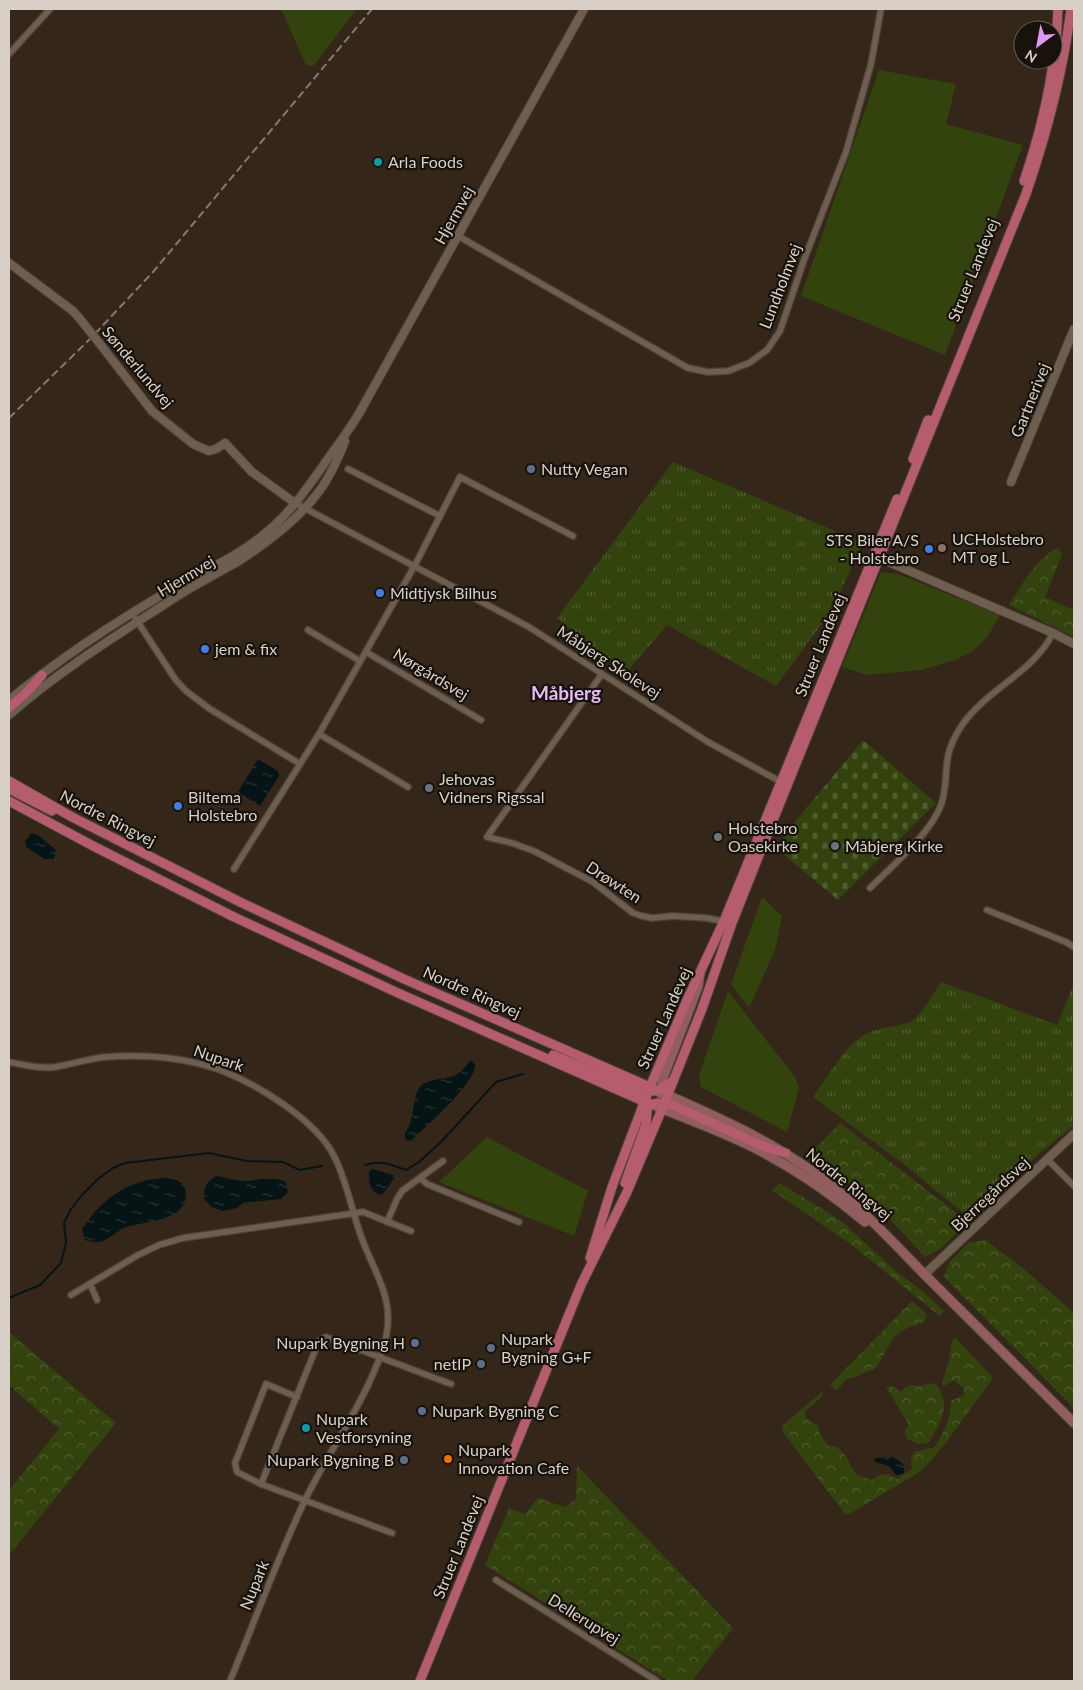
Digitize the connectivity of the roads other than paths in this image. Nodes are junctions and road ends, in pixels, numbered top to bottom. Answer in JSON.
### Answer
{"nodes":[{"id":1,"x":50,"y":9,"type":"edge"},
{"id":2,"x":584,"y":9,"type":"edge"},
{"id":3,"x":881,"y":9,"type":"edge"},
{"id":4,"x":1058,"y":9,"type":"edge"},
{"id":5,"x":1071,"y":9,"type":"edge"},
{"id":6,"x":9,"y":54,"type":"edge"},
{"id":7,"x":458,"y":236,"type":"junction"},
{"id":8,"x":9,"y":263,"type":"edge"},
{"id":9,"x":1074,"y":329,"type":"edge"},
{"id":10,"x":347,"y":434,"type":"junction"},
{"id":11,"x":348,"y":469,"type":"dead end"},
{"id":12,"x":1011,"y":482,"type":"dead end"},
{"id":13,"x":295,"y":503,"type":"junction"},
{"id":14,"x":304,"y":508,"type":"junction"},
{"id":15,"x":440,"y":516,"type":"junction"},
{"id":16,"x":573,"y":536,"type":"dead end"},
{"id":17,"x":876,"y":557,"type":"junction"},
{"id":18,"x":415,"y":565,"type":"junction"},
{"id":19,"x":132,"y":613,"type":"junction"},
{"id":20,"x":138,"y":622,"type":"junction"},
{"id":21,"x":308,"y":630,"type":"dead end"},
{"id":22,"x":1053,"y":633,"type":"junction"},
{"id":23,"x":1074,"y":644,"type":"edge"},
{"id":24,"x":366,"y":652,"type":"junction"},
{"id":25,"x":360,"y":661,"type":"junction"},
{"id":26,"x":602,"y":674,"type":"junction"},
{"id":27,"x":42,"y":675,"type":"junction"},
{"id":28,"x":9,"y":700,"type":"edge"},
{"id":29,"x":9,"y":708,"type":"edge"},
{"id":30,"x":9,"y":715,"type":"edge"},
{"id":31,"x":481,"y":720,"type":"dead end"},
{"id":32,"x":319,"y":734,"type":"junction"},
{"id":33,"x":300,"y":764,"type":"junction"},
{"id":34,"x":9,"y":781,"type":"edge"},
{"id":35,"x":784,"y":784,"type":"junction"},
{"id":36,"x":408,"y":787,"type":"dead end"},
{"id":37,"x":9,"y":789,"type":"edge"},
{"id":38,"x":9,"y":800,"type":"edge"},
{"id":39,"x":72,"y":817,"type":"junction"},
{"id":40,"x":234,"y":869,"type":"dead end"},
{"id":41,"x":870,"y":888,"type":"dead end"},
{"id":42,"x":987,"y":910,"type":"dead end"},
{"id":43,"x":728,"y":922,"type":"junction"},
{"id":44,"x":1074,"y":947,"type":"edge"},
{"id":45,"x":9,"y":1062,"type":"edge"},
{"id":46,"x":653,"y":1098,"type":"junction"},
{"id":47,"x":1074,"y":1134,"type":"edge"},
{"id":48,"x":1047,"y":1159,"type":"junction"},
{"id":49,"x":443,"y":1161,"type":"dead end"},
{"id":50,"x":420,"y":1178,"type":"junction"},
{"id":51,"x":1074,"y":1186,"type":"edge"},
{"id":52,"x":353,"y":1213,"type":"junction"},
{"id":53,"x":617,"y":1213,"type":"junction"},
{"id":54,"x":387,"y":1222,"type":"junction"},
{"id":55,"x":518,"y":1222,"type":"dead end"},
{"id":56,"x":410,"y":1231,"type":"dead end"},
{"id":57,"x":906,"y":1255,"type":"junction"},
{"id":58,"x":925,"y":1274,"type":"junction"},
{"id":59,"x":90,"y":1284,"type":"junction"},
{"id":60,"x":581,"y":1285,"type":"junction"},
{"id":61,"x":71,"y":1295,"type":"dead end"},
{"id":62,"x":97,"y":1300,"type":"dead end"},
{"id":63,"x":381,"y":1357,"type":"junction"},
{"id":64,"x":452,"y":1384,"type":"dead end"},
{"id":65,"x":297,"y":1397,"type":"junction"},
{"id":66,"x":1074,"y":1423,"type":"edge"},
{"id":67,"x":261,"y":1484,"type":"junction"},
{"id":68,"x":305,"y":1500,"type":"junction"},
{"id":69,"x":392,"y":1533,"type":"dead end"},
{"id":70,"x":496,"y":1580,"type":"dead end"},
{"id":71,"x":230,"y":1681,"type":"edge"},
{"id":72,"x":420,"y":1681,"type":"edge"},
{"id":73,"x":657,"y":1681,"type":"edge"}],
"edges":[{"from":1,"to":6,"type":"street"},
{"from":2,"to":7,"type":"street","name":"Hjermvej"},
{"from":3,"to":7,"type":"street","name":"Lundholmvej"},
{"from":4,"to":17,"type":"main road","name":"Struer Landevej"},
{"from":5,"to":17,"type":"main road","name":"Struer Landevej"},
{"from":7,"to":10,"type":"street","name":"Hjermvej"},
{"from":8,"to":13,"type":"street","name":"Sønderlundvej","bridge":true},
{"from":9,"to":12,"type":"street","name":"Gartnerivej"},
{"from":10,"to":13,"type":"street","name":"Hjermvej"},
{"from":10,"to":14,"type":"street","name":"Hjermvej"},
{"from":11,"to":15,"type":"street"},
{"from":13,"to":14,"type":"street","name":"Måbjerg Skolevej"},
{"from":13,"to":19,"type":"street","name":"Hjermvej"},
{"from":14,"to":18,"type":"street","name":"Måbjerg Skolevej"},
{"from":14,"to":20,"type":"street","name":"Hjermvej"},
{"from":15,"to":16,"type":"street"},
{"from":15,"to":18,"type":"street"},
{"from":17,"to":22,"type":"street"},
{"from":17,"to":35,"type":"main road","name":"Struer Landevej"},
{"from":18,"to":24,"type":"street"},
{"from":18,"to":26,"type":"street","name":"Måbjerg Skolevej"},
{"from":19,"to":20,"type":"street"},
{"from":19,"to":27,"type":"street","name":"Hjermvej"},
{"from":20,"to":30,"type":"street","name":"Hjermvej"},
{"from":20,"to":33,"type":"street"},
{"from":21,"to":25,"type":"street"},
{"from":22,"to":23,"type":"street"},
{"from":22,"to":41,"type":"street"},
{"from":24,"to":25,"type":"street"},
{"from":24,"to":31,"type":"street","name":"Nørgårdsvej"},
{"from":25,"to":32,"type":"street"},
{"from":26,"to":35,"type":"street","name":"Måbjerg Skolevej"},
{"from":26,"to":43,"type":"street","name":"Drøwten"},
{"from":27,"to":28,"type":"street","name":"Hjermvej"},
{"from":27,"to":29,"type":"main road"},
{"from":32,"to":33,"type":"street"},
{"from":32,"to":36,"type":"street"},
{"from":33,"to":40,"type":"street"},
{"from":34,"to":39,"type":"main road","name":"Nordre Ringvej"},
{"from":35,"to":43,"type":"main road","name":"Struer Landevej"},
{"from":37,"to":39,"type":"main road"},
{"from":38,"to":46,"type":"main road","name":"Nordre Ringvej"},
{"from":39,"to":46,"type":"main road","name":"Nordre Ringvej"},
{"from":42,"to":44,"type":"street"},
{"from":43,"to":46,"type":"main road","name":"Struer Landevej"},
{"from":43,"to":46,"type":"main road","name":"Struer Landevej"},
{"from":45,"to":52,"type":"street","name":"Nupark"},
{"from":46,"to":53,"type":"main road","name":"Struer Landevej"},
{"from":46,"to":53,"type":"main road"},
{"from":46,"to":57,"type":"main road","name":"Nordre Ringvej"},
{"from":46,"to":57,"type":"main road","name":"Nordre Ringvej"},
{"from":46,"to":60,"type":"main road","name":"Struer Landevej"},
{"from":47,"to":48,"type":"street","name":"Bjerregårdsvej"},
{"from":48,"to":51,"type":"street"},
{"from":48,"to":58,"type":"street","name":"Bjerregårdsvej"},
{"from":49,"to":50,"type":"street"},
{"from":50,"to":54,"type":"street"},
{"from":50,"to":55,"type":"street"},
{"from":52,"to":54,"type":"street"},
{"from":52,"to":59,"type":"street"},
{"from":52,"to":63,"type":"street","name":"Nupark"},
{"from":53,"to":60,"type":"main road","name":"Struer Landevej"},
{"from":54,"to":56,"type":"street"},
{"from":57,"to":58,"type":"main road","name":"Nordre Ringvej"},
{"from":58,"to":66,"type":"main road","name":"Nordre Ringvej"},
{"from":59,"to":61,"type":"street"},
{"from":59,"to":62,"type":"street"},
{"from":60,"to":72,"type":"main road","name":"Struer Landevej"},
{"from":63,"to":64,"type":"street"},
{"from":63,"to":65,"type":"street"},
{"from":63,"to":68,"type":"street","name":"Nupark"},
{"from":65,"to":67,"type":"street"},
{"from":65,"to":67,"type":"street"},
{"from":67,"to":68,"type":"street"},
{"from":68,"to":69,"type":"street"},
{"from":68,"to":71,"type":"street","name":"Nupark"},
{"from":70,"to":73,"type":"street","name":"Dellerupvej"}]}
